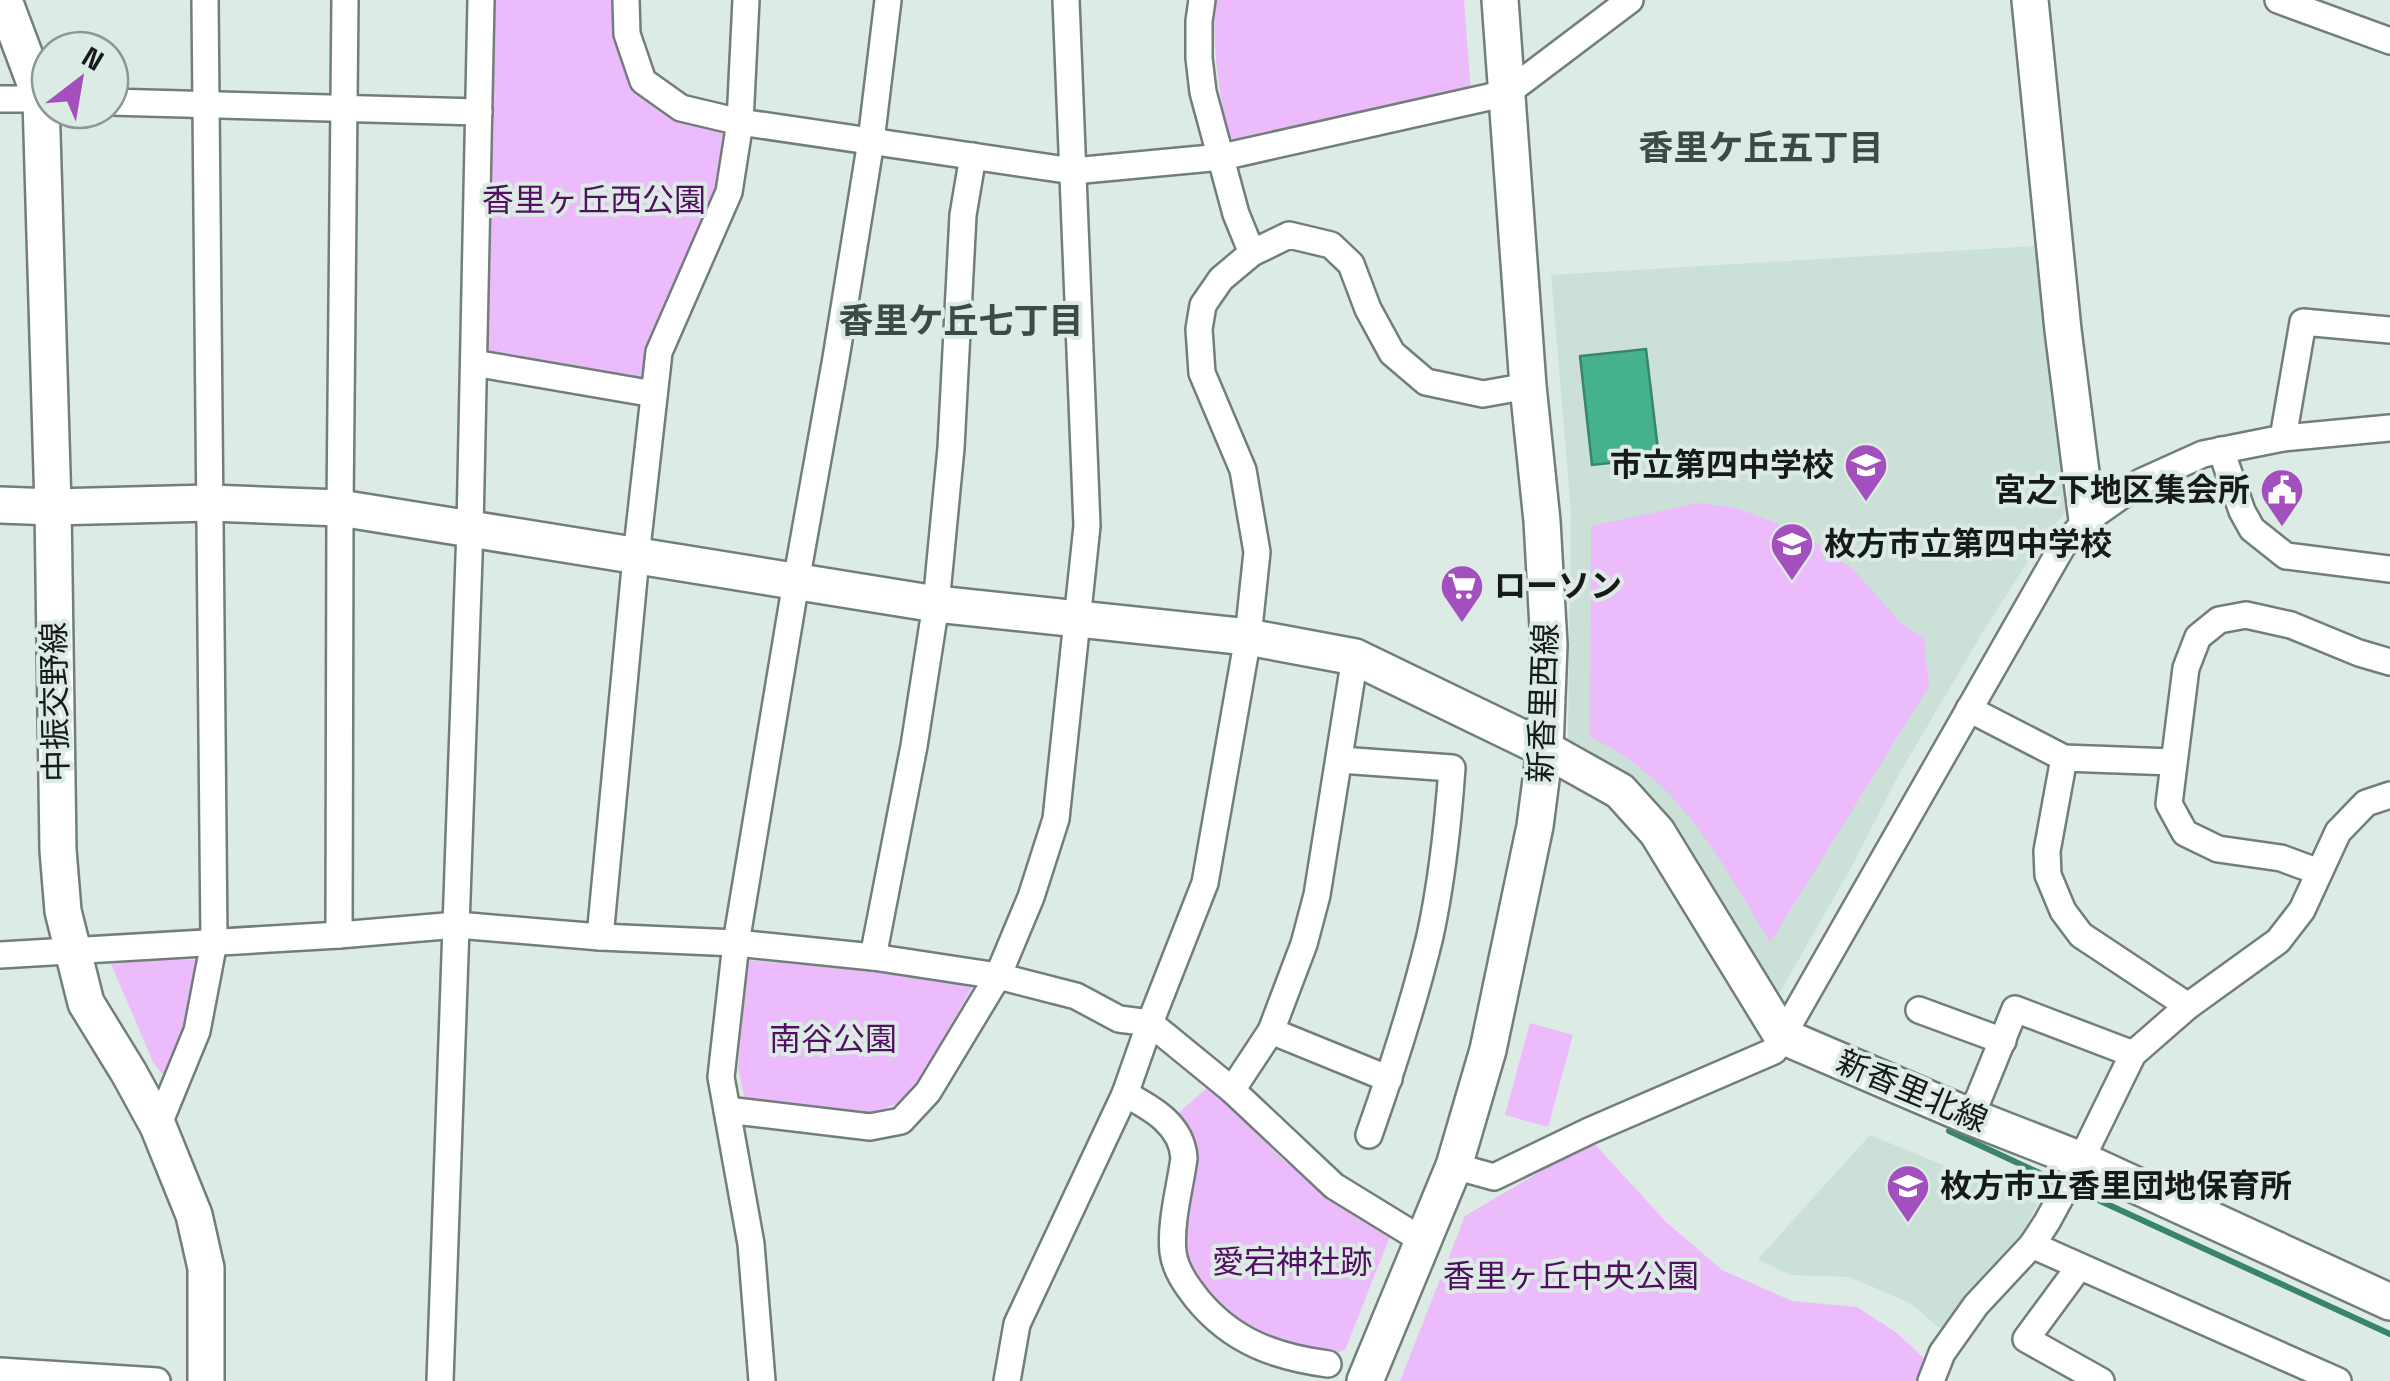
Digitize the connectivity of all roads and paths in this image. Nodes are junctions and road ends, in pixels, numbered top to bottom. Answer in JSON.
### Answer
{"nodes":[{"id":1,"x":205,"y":0,"type":"edge"},
{"id":2,"x":345,"y":0,"type":"edge"},
{"id":3,"x":481,"y":0,"type":"edge"},
{"id":4,"x":626,"y":0,"type":"edge"},
{"id":5,"x":746,"y":0,"type":"edge"},
{"id":6,"x":888,"y":0,"type":"edge"},
{"id":7,"x":1066,"y":0,"type":"edge"},
{"id":8,"x":1202,"y":0,"type":"edge"},
{"id":9,"x":1500,"y":0,"type":"edge"},
{"id":10,"x":1630,"y":0,"type":"edge"},
{"id":11,"x":2030,"y":0,"type":"edge"},
{"id":12,"x":2278,"y":0,"type":"edge"},
{"id":13,"x":2354,"y":0,"type":"edge"},
{"id":14,"x":5,"y":17,"type":"edge"},
{"id":15,"x":2347,"y":26,"type":"junction"},
{"id":16,"x":2390,"y":40,"type":"edge"},
{"id":17,"x":30,"y":67,"type":"edge"},
{"id":18,"x":1507,"y":93,"type":"junction"},
{"id":19,"x":0,"y":99,"type":"edge"},
{"id":20,"x":30,"y":99,"type":"edge"},
{"id":21,"x":130,"y":103,"type":"edge"},
{"id":22,"x":206,"y":106,"type":"junction"},
{"id":23,"x":344,"y":109,"type":"junction"},
{"id":24,"x":479,"y":112,"type":"junction"},
{"id":25,"x":740,"y":122,"type":"junction"},
{"id":26,"x":46,"y":130,"type":"edge"},
{"id":27,"x":871,"y":141,"type":"junction"},
{"id":28,"x":973,"y":156,"type":"junction"},
{"id":29,"x":1222,"y":157,"type":"junction"},
{"id":30,"x":1073,"y":171,"type":"junction"},
{"id":31,"x":1252,"y":253,"type":"junction"},
{"id":32,"x":2390,"y":330,"type":"edge"},
{"id":33,"x":474,"y":363,"type":"junction"},
{"id":34,"x":1528,"y":386,"type":"junction"},
{"id":35,"x":654,"y":394,"type":"junction"},
{"id":36,"x":2390,"y":428,"type":"edge"},
{"id":37,"x":2284,"y":438,"type":"junction"},
{"id":38,"x":2221,"y":450,"type":"junction"},
{"id":39,"x":210,"y":503,"type":"junction"},
{"id":40,"x":0,"y":506,"type":"edge"},
{"id":41,"x":52,"y":507,"type":"junction"},
{"id":42,"x":340,"y":508,"type":"junction"},
{"id":43,"x":2087,"y":520,"type":"junction"},
{"id":44,"x":470,"y":529,"type":"junction"},
{"id":45,"x":636,"y":558,"type":"junction"},
{"id":46,"x":2390,"y":569,"type":"edge"},
{"id":47,"x":796,"y":582,"type":"junction"},
{"id":48,"x":936,"y":604,"type":"junction"},
{"id":49,"x":1077,"y":620,"type":"junction"},
{"id":50,"x":1248,"y":637,"type":"junction"},
{"id":51,"x":1354,"y":658,"type":"junction"},
{"id":52,"x":2390,"y":662,"type":"edge"},
{"id":53,"x":1969,"y":709,"type":"junction"},
{"id":54,"x":1545,"y":749,"type":"junction"},
{"id":55,"x":2064,"y":758,"type":"junction"},
{"id":56,"x":1340,"y":760,"type":"junction"},
{"id":57,"x":2172,"y":762,"type":"junction"},
{"id":58,"x":2390,"y":796,"type":"edge"},
{"id":59,"x":2319,"y":872,"type":"junction"},
{"id":60,"x":457,"y":925,"type":"junction"},
{"id":61,"x":340,"y":935,"type":"junction"},
{"id":62,"x":600,"y":937,"type":"junction"},
{"id":63,"x":214,"y":942,"type":"junction"},
{"id":64,"x":736,"y":943,"type":"junction"},
{"id":65,"x":73,"y":951,"type":"junction"},
{"id":66,"x":0,"y":955,"type":"edge"},
{"id":67,"x":873,"y":957,"type":"junction"},
{"id":68,"x":998,"y":976,"type":"junction"},
{"id":69,"x":2188,"y":1006,"type":"junction"},
{"id":70,"x":1919,"y":1010,"type":"dead end"},
{"id":71,"x":1150,"y":1023,"type":"junction"},
{"id":72,"x":1271,"y":1031,"type":"junction"},
{"id":73,"x":1782,"y":1036,"type":"junction"},
{"id":74,"x":2003,"y":1041,"type":"junction"},
{"id":75,"x":2133,"y":1054,"type":"junction"},
{"id":76,"x":1390,"y":1078,"type":"junction"},
{"id":77,"x":1232,"y":1090,"type":"junction"},
{"id":78,"x":1125,"y":1094,"type":"junction"},
{"id":79,"x":727,"y":1110,"type":"junction"},
{"id":80,"x":1971,"y":1117,"type":"junction"},
{"id":81,"x":158,"y":1126,"type":"junction"},
{"id":82,"x":1370,"y":1135,"type":"dead end"},
{"id":83,"x":1454,"y":1166,"type":"junction"},
{"id":84,"x":2078,"y":1166,"type":"junction"},
{"id":85,"x":1422,"y":1240,"type":"junction"},
{"id":86,"x":2032,"y":1244,"type":"junction"},
{"id":87,"x":2079,"y":1267,"type":"junction"},
{"id":88,"x":2390,"y":1302,"type":"edge"},
{"id":89,"x":1328,"y":1364,"type":"dead end"},
{"id":90,"x":0,"y":1371,"type":"edge"},
{"id":91,"x":157,"y":1381,"type":"edge"},
{"id":92,"x":206,"y":1381,"type":"edge"},
{"id":93,"x":440,"y":1381,"type":"edge"},
{"id":94,"x":762,"y":1381,"type":"edge"},
{"id":95,"x":1007,"y":1381,"type":"edge"},
{"id":96,"x":1365,"y":1381,"type":"edge"},
{"id":97,"x":1931,"y":1381,"type":"edge"},
{"id":98,"x":2102,"y":1381,"type":"edge"},
{"id":99,"x":2338,"y":1381,"type":"edge"}],
"edges":[{"from":1,"to":22,"type":"street"},
{"from":2,"to":23,"type":"street"},
{"from":3,"to":24,"type":"street"},
{"from":4,"to":25,"type":"street"},
{"from":5,"to":25,"type":"street"},
{"from":6,"to":27,"type":"street"},
{"from":7,"to":30,"type":"street"},
{"from":8,"to":29,"type":"street"},
{"from":9,"to":18,"type":"street","name":"新香里西線"},
{"from":10,"to":18,"type":"street"},
{"from":11,"to":43,"type":"street"},
{"from":12,"to":15,"type":"street"},
{"from":13,"to":15,"type":"street"},
{"from":14,"to":17,"type":"street","name":"中振交野線"},
{"from":15,"to":16,"type":"street"},
{"from":18,"to":29,"type":"street"},
{"from":18,"to":34,"type":"street","name":"新香里西線"},
{"from":19,"to":20,"type":"street"},
{"from":21,"to":22,"type":"street"},
{"from":22,"to":23,"type":"street"},
{"from":22,"to":39,"type":"street"},
{"from":23,"to":24,"type":"street"},
{"from":23,"to":42,"type":"street"},
{"from":24,"to":33,"type":"street"},
{"from":25,"to":27,"type":"street"},
{"from":25,"to":35,"type":"street"},
{"from":26,"to":41,"type":"street","name":"中振交野線"},
{"from":27,"to":28,"type":"street"},
{"from":27,"to":47,"type":"street"},
{"from":28,"to":30,"type":"street"},
{"from":28,"to":48,"type":"street"},
{"from":29,"to":30,"type":"street"},
{"from":29,"to":31,"type":"street"},
{"from":30,"to":49,"type":"street"},
{"from":31,"to":34,"type":"street"},
{"from":31,"to":50,"type":"street"},
{"from":32,"to":37,"type":"street"},
{"from":33,"to":35,"type":"street"},
{"from":33,"to":44,"type":"street"},
{"from":34,"to":54,"type":"street","name":"新香里西線"},
{"from":35,"to":45,"type":"street"},
{"from":36,"to":37,"type":"street"},
{"from":37,"to":38,"type":"street"},
{"from":38,"to":43,"type":"street"},
{"from":38,"to":46,"type":"street"},
{"from":39,"to":41,"type":"street"},
{"from":39,"to":42,"type":"street"},
{"from":39,"to":63,"type":"street"},
{"from":40,"to":41,"type":"street"},
{"from":41,"to":65,"type":"street","name":"中振交野線"},
{"from":42,"to":44,"type":"street"},
{"from":42,"to":61,"type":"street"},
{"from":43,"to":53,"type":"street"},
{"from":44,"to":45,"type":"street"},
{"from":44,"to":60,"type":"street"},
{"from":45,"to":47,"type":"street"},
{"from":45,"to":62,"type":"street"},
{"from":47,"to":48,"type":"street"},
{"from":47,"to":64,"type":"street"},
{"from":48,"to":49,"type":"street"},
{"from":48,"to":67,"type":"street"},
{"from":49,"to":50,"type":"street"},
{"from":49,"to":68,"type":"street"},
{"from":50,"to":51,"type":"street"},
{"from":50,"to":71,"type":"street"},
{"from":51,"to":54,"type":"street"},
{"from":51,"to":56,"type":"street"},
{"from":52,"to":57,"type":"street"},
{"from":53,"to":55,"type":"street"},
{"from":53,"to":73,"type":"street"},
{"from":54,"to":73,"type":"street"},
{"from":54,"to":83,"type":"street","name":"新香里西線"},
{"from":55,"to":57,"type":"street"},
{"from":55,"to":69,"type":"street"},
{"from":56,"to":72,"type":"street"},
{"from":56,"to":76,"type":"street"},
{"from":57,"to":59,"type":"street"},
{"from":58,"to":59,"type":"street"},
{"from":59,"to":69,"type":"street"},
{"from":60,"to":61,"type":"street"},
{"from":60,"to":62,"type":"street"},
{"from":60,"to":93,"type":"street"},
{"from":61,"to":63,"type":"street"},
{"from":62,"to":64,"type":"street"},
{"from":63,"to":65,"type":"street"},
{"from":63,"to":81,"type":"street"},
{"from":64,"to":67,"type":"street"},
{"from":64,"to":79,"type":"street"},
{"from":65,"to":66,"type":"street"},
{"from":65,"to":81,"type":"street","name":"中振交野線"},
{"from":67,"to":68,"type":"street"},
{"from":68,"to":71,"type":"street"},
{"from":68,"to":79,"type":"street"},
{"from":69,"to":75,"type":"street"},
{"from":70,"to":74,"type":"street"},
{"from":71,"to":77,"type":"street"},
{"from":71,"to":78,"type":"street"},
{"from":72,"to":76,"type":"street"},
{"from":72,"to":77,"type":"street"},
{"from":73,"to":80,"type":"street","name":"新香里北線"},
{"from":73,"to":83,"type":"street"},
{"from":74,"to":75,"type":"street"},
{"from":74,"to":80,"type":"street"},
{"from":75,"to":84,"type":"street"},
{"from":76,"to":82,"type":"street"},
{"from":77,"to":85,"type":"street"},
{"from":78,"to":89,"type":"street"},
{"from":78,"to":95,"type":"street"},
{"from":79,"to":94,"type":"street"},
{"from":80,"to":84,"type":"street","name":"新香里北線"},
{"from":81,"to":92,"type":"street","name":"中振交野線"},
{"from":83,"to":85,"type":"street","name":"新香里西線"},
{"from":84,"to":86,"type":"street"},
{"from":84,"to":88,"type":"street","name":"新香里北線"},
{"from":85,"to":96,"type":"street","name":"新香里西線"},
{"from":86,"to":87,"type":"street"},
{"from":86,"to":97,"type":"street"},
{"from":87,"to":98,"type":"street"},
{"from":87,"to":99,"type":"street"},
{"from":90,"to":91,"type":"street"}]}
